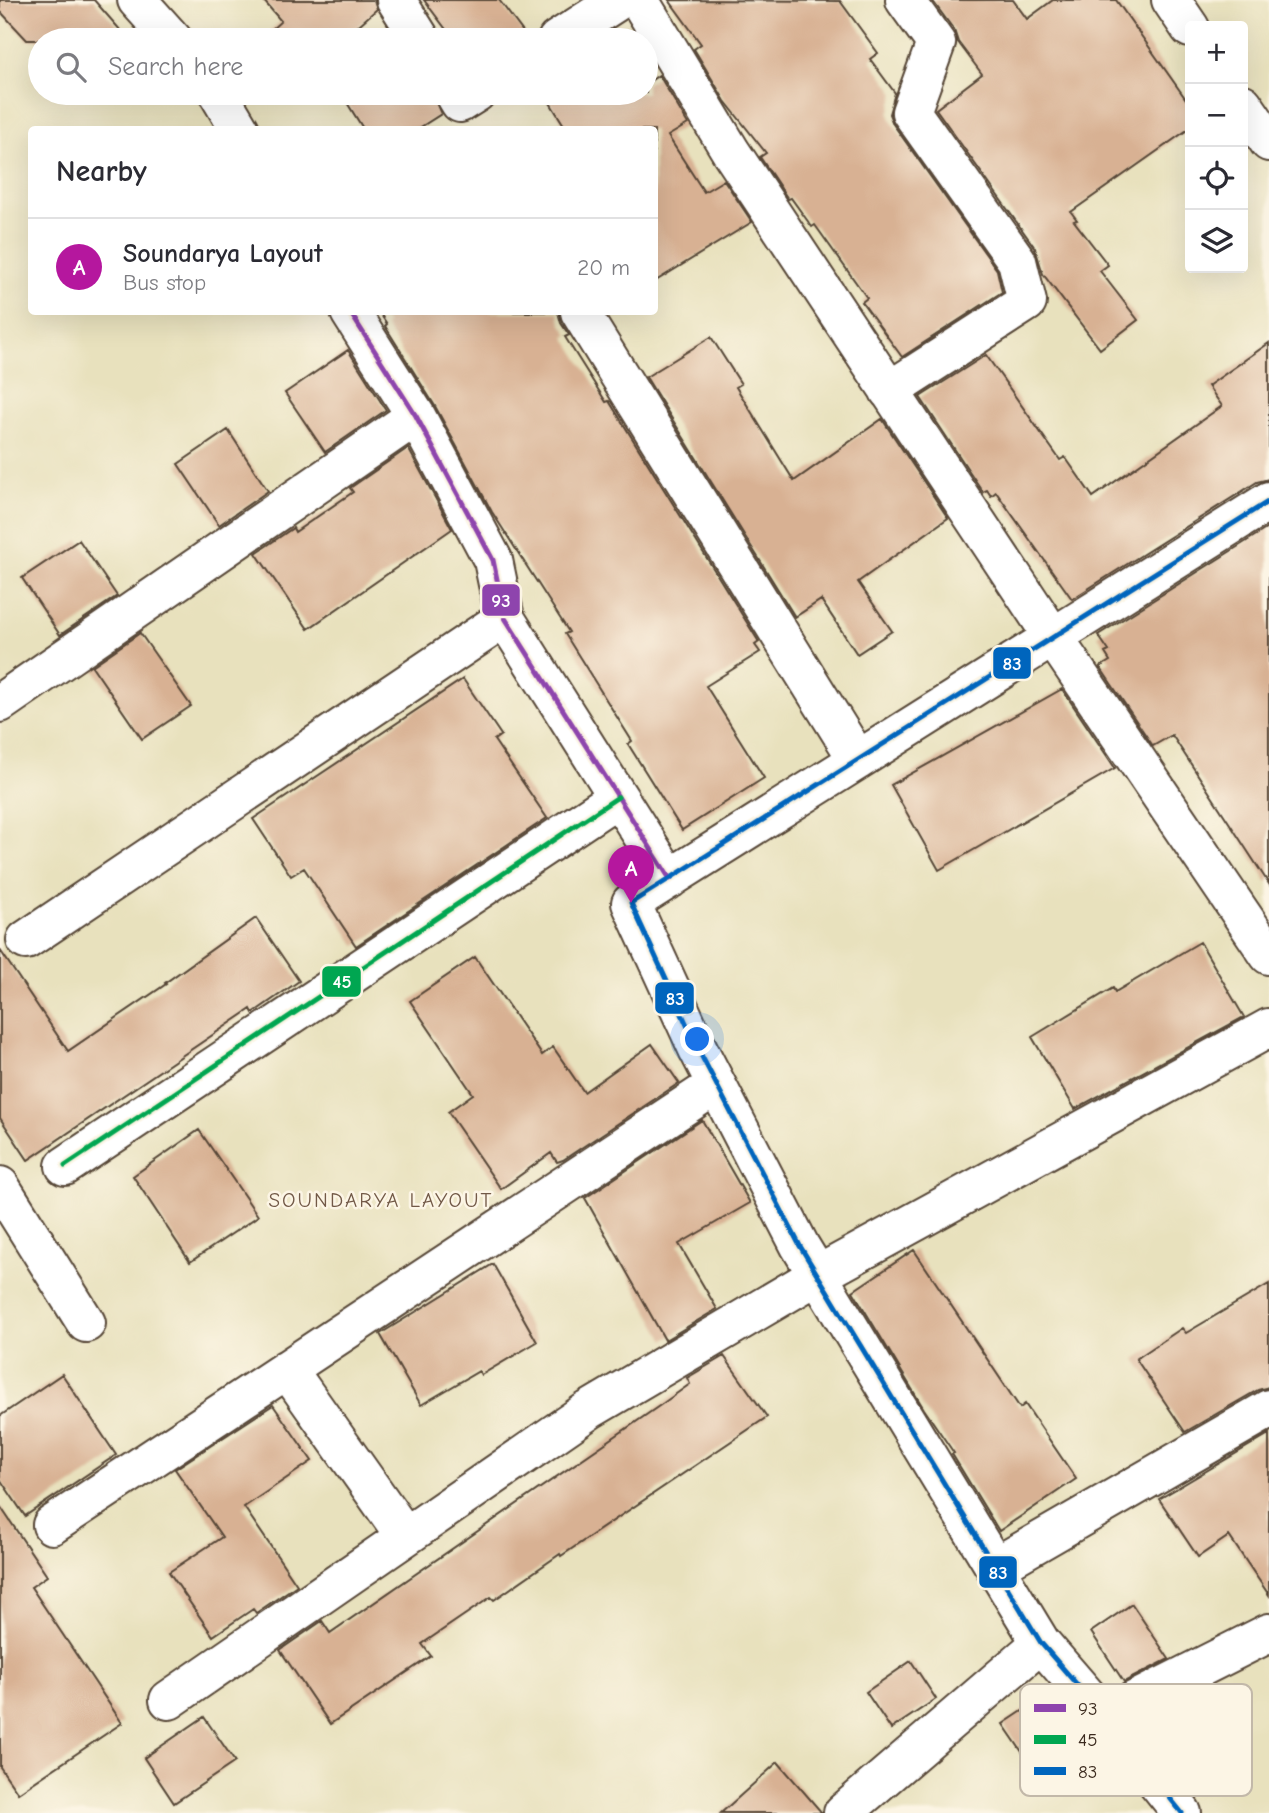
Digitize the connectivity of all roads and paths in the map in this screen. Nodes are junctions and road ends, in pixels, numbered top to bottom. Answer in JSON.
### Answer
{"nodes":[{"id":1,"x":137,"y":0,"type":"edge"},
{"id":2,"x":396,"y":0,"type":"edge"},
{"id":3,"x":619,"y":0,"type":"edge"},
{"id":4,"x":639,"y":0,"type":"edge"},
{"id":5,"x":905,"y":0,"type":"edge"},
{"id":6,"x":1171,"y":0,"type":"edge"},
{"id":7,"x":1185,"y":21,"type":"edge"},
{"id":8,"x":162,"y":28,"type":"edge"},
{"id":9,"x":414,"y":28,"type":"edge"},
{"id":10,"x":576,"y":28,"type":"edge"},
{"id":11,"x":656,"y":28,"type":"edge"},
{"id":12,"x":658,"y":32,"type":"edge"},
{"id":13,"x":225,"y":105,"type":"edge"},
{"id":14,"x":1248,"y":111,"type":"edge"},
{"id":15,"x":238,"y":126,"type":"edge"},
{"id":16,"x":1269,"y":142,"type":"edge"},
{"id":17,"x":352,"y":315,"type":"edge"},
{"id":18,"x":582,"y":315,"type":"edge"},
{"id":19,"x":889,"y":391,"type":"junction"},
{"id":20,"x":416,"y":415,"type":"junction"},
{"id":21,"x":1269,"y":501,"type":"edge"},
{"id":22,"x":505,"y":618,"type":"junction"},
{"id":23,"x":1054,"y":637,"type":"junction"},
{"id":24,"x":0,"y":703,"type":"edge"},
{"id":25,"x":858,"y":760,"type":"junction"},
{"id":26,"x":618,"y":797,"type":"junction"},
{"id":27,"x":670,"y":879,"type":"junction"},
{"id":28,"x":26,"y":940,"type":"dead end"},
{"id":29,"x":1269,"y":955,"type":"edge"},
{"id":30,"x":1269,"y":1028,"type":"edge"},
{"id":31,"x":716,"y":1085,"type":"junction"},
{"id":32,"x":65,"y":1166,"type":"dead end"},
{"id":33,"x":0,"y":1186,"type":"edge"},
{"id":34,"x":818,"y":1275,"type":"junction"},
{"id":35,"x":86,"y":1323,"type":"dead end"},
{"id":36,"x":287,"y":1369,"type":"junction"},
{"id":37,"x":1269,"y":1409,"type":"edge"},
{"id":38,"x":52,"y":1525,"type":"dead end"},
{"id":39,"x":405,"y":1536,"type":"junction"},
{"id":40,"x":995,"y":1567,"type":"junction"},
{"id":41,"x":1269,"y":1633,"type":"edge"},
{"id":42,"x":1041,"y":1643,"type":"junction"},
{"id":43,"x":1076,"y":1684,"type":"edge"},
{"id":44,"x":1168,"y":1684,"type":"edge"},
{"id":45,"x":169,"y":1700,"type":"dead end"},
{"id":46,"x":1168,"y":1796,"type":"edge"},
{"id":47,"x":853,"y":1810,"type":"edge"},
{"id":48,"x":1182,"y":1813,"type":"edge"}],
"edges":[{"from":1,"to":8,"type":"street"},
{"from":2,"to":9,"type":"street"},
{"from":3,"to":10,"type":"street"},
{"from":4,"to":11,"type":"street"},
{"from":5,"to":19,"type":"street"},
{"from":6,"to":7,"type":"street"},
{"from":12,"to":19,"type":"street"},
{"from":13,"to":15,"type":"street"},
{"from":14,"to":16,"type":"street"},
{"from":17,"to":20,"type":"street"},
{"from":18,"to":25,"type":"street"},
{"from":19,"to":23,"type":"street"},
{"from":20,"to":22,"type":"street"},
{"from":20,"to":24,"type":"street"},
{"from":21,"to":23,"type":"street"},
{"from":22,"to":26,"type":"street"},
{"from":22,"to":28,"type":"street"},
{"from":23,"to":25,"type":"street"},
{"from":23,"to":29,"type":"street"},
{"from":25,"to":27,"type":"street"},
{"from":26,"to":27,"type":"street"},
{"from":26,"to":32,"type":"street"},
{"from":27,"to":31,"type":"street"},
{"from":30,"to":34,"type":"street"},
{"from":31,"to":34,"type":"street"},
{"from":31,"to":36,"type":"street"},
{"from":33,"to":35,"type":"street"},
{"from":34,"to":39,"type":"street"},
{"from":34,"to":40,"type":"street"},
{"from":36,"to":38,"type":"street"},
{"from":36,"to":39,"type":"street"},
{"from":37,"to":40,"type":"street"},
{"from":39,"to":45,"type":"street"},
{"from":40,"to":42,"type":"street"},
{"from":41,"to":44,"type":"street"},
{"from":42,"to":43,"type":"street"},
{"from":42,"to":47,"type":"street"},
{"from":46,"to":48,"type":"street"}]}
